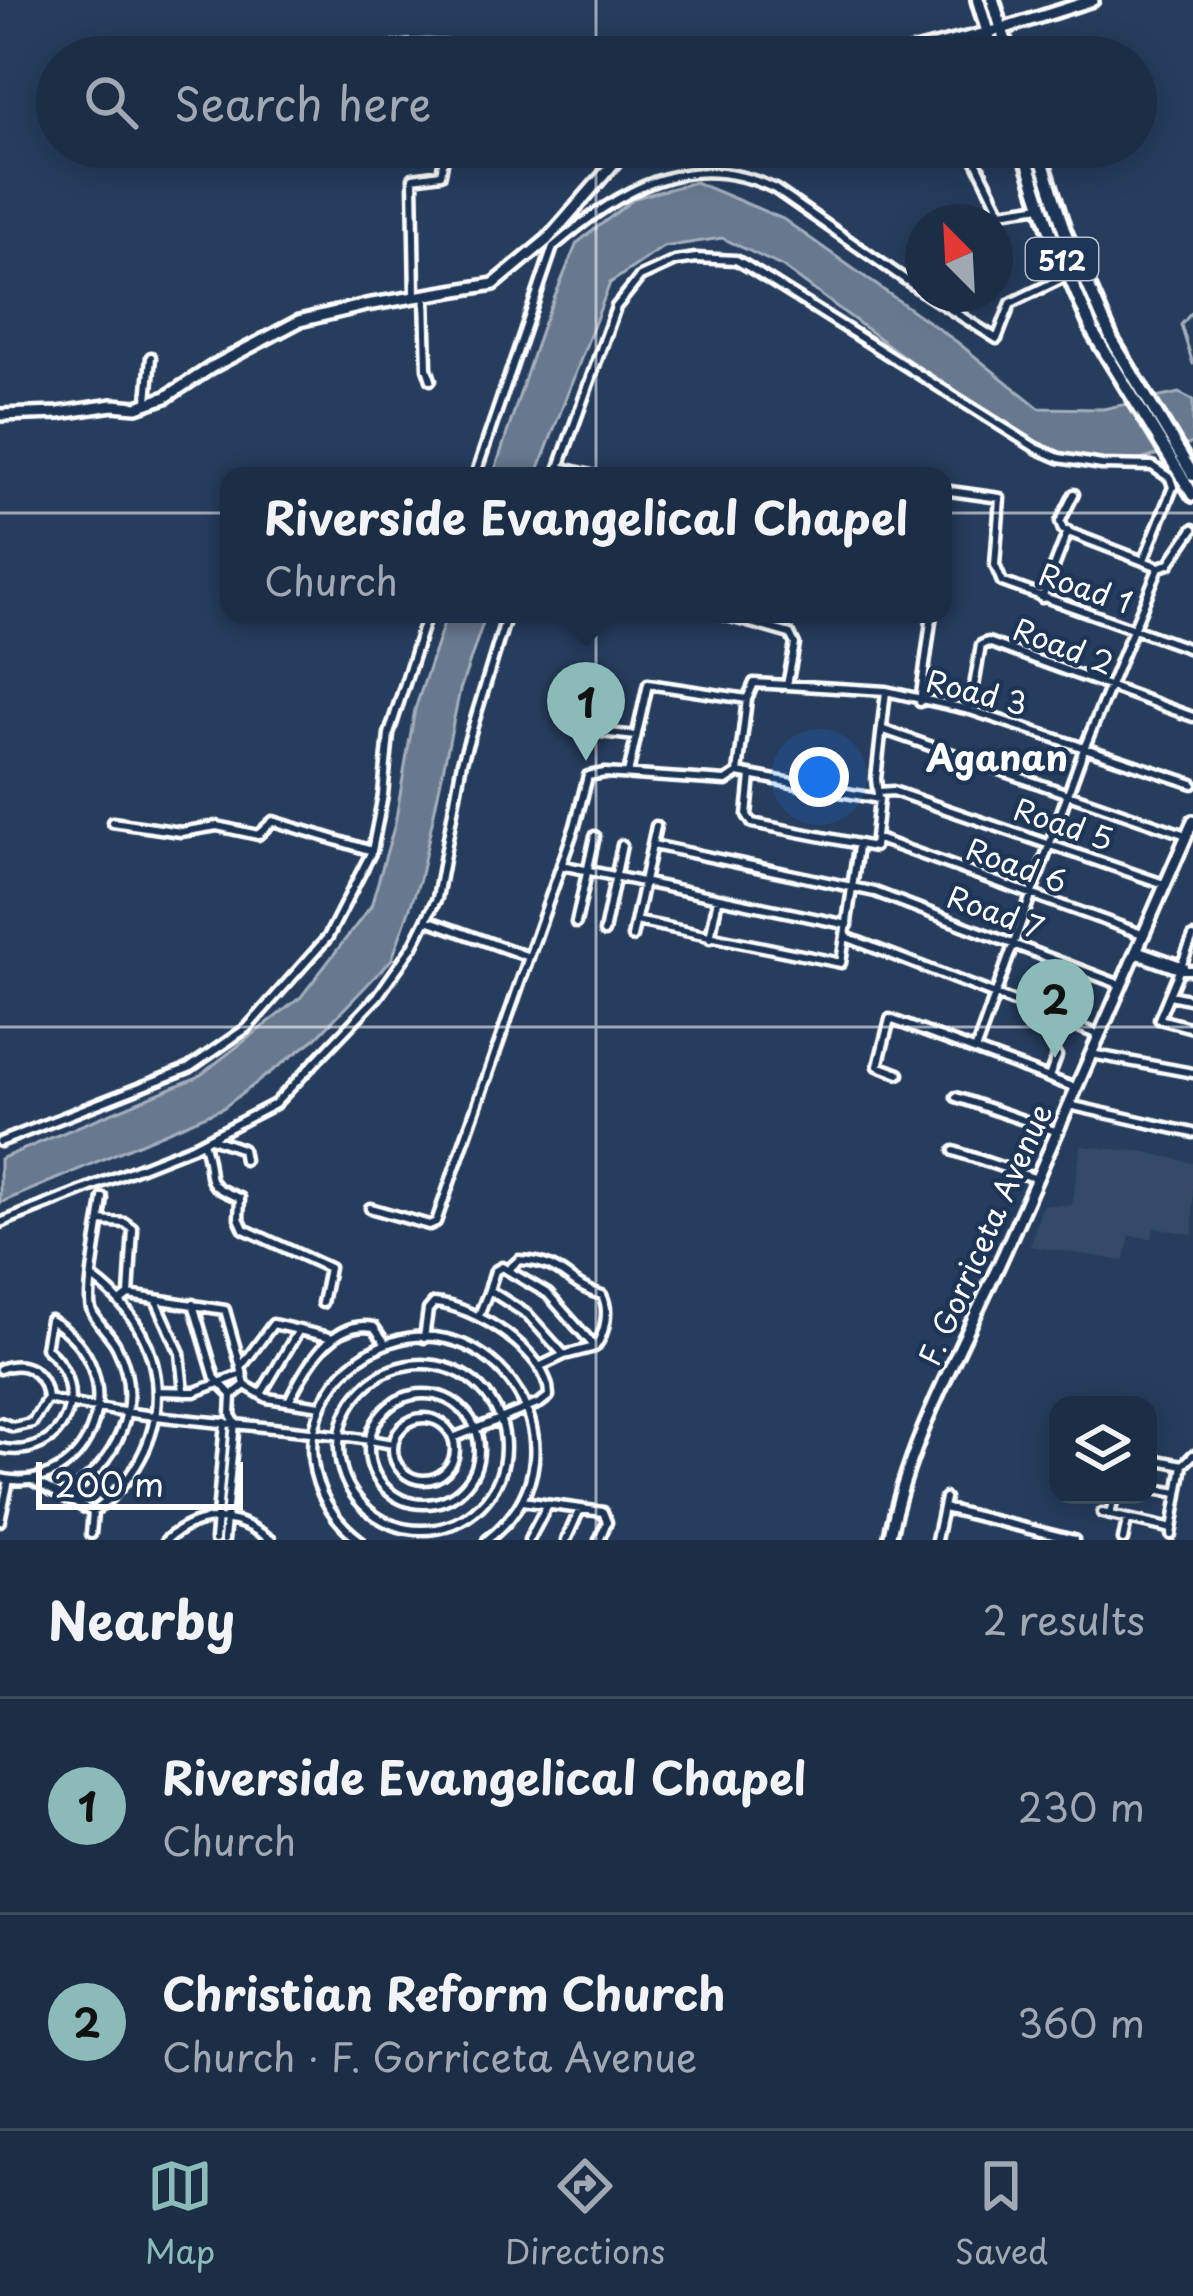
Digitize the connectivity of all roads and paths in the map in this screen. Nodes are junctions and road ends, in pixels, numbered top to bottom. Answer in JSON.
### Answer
{"nodes":[{"id":1,"x":978,"y":0,"type":"edge"},
{"id":2,"x":993,"y":0,"type":"edge"},
{"id":3,"x":1093,"y":0,"type":"edge"},
{"id":4,"x":1001,"y":29,"type":"junction"},
{"id":5,"x":988,"y":33,"type":"junction"},
{"id":6,"x":975,"y":36,"type":"edge"},
{"id":7,"x":989,"y":36,"type":"edge"},
{"id":8,"x":1003,"y":36,"type":"edge"},
{"id":9,"x":442,"y":168,"type":"edge"},
{"id":10,"x":611,"y":168,"type":"edge"},
{"id":11,"x":979,"y":168,"type":"edge"},
{"id":12,"x":1029,"y":168,"type":"edge"},
{"id":13,"x":1045,"y":168,"type":"edge"},
{"id":14,"x":1041,"y":206,"type":"junction"},
{"id":15,"x":550,"y":243,"type":"junction"},
{"id":16,"x":1069,"y":275,"type":"junction"},
{"id":17,"x":905,"y":279,"type":"edge"},
{"id":18,"x":420,"y":296,"type":"junction"},
{"id":19,"x":1013,"y":302,"type":"edge"},
{"id":20,"x":955,"y":312,"type":"edge"},
{"id":21,"x":1007,"y":312,"type":"edge"},
{"id":22,"x":151,"y":357,"type":"dead end"},
{"id":23,"x":1118,"y":363,"type":"junction"},
{"id":24,"x":431,"y":380,"type":"dead end"},
{"id":25,"x":147,"y":404,"type":"junction"},
{"id":26,"x":0,"y":416,"type":"edge"},
{"id":27,"x":478,"y":467,"type":"edge"},
{"id":28,"x":559,"y":467,"type":"edge"},
{"id":29,"x":1186,"y":470,"type":"edge"},
{"id":30,"x":952,"y":491,"type":"edge"},
{"id":31,"x":1074,"y":494,"type":"dead end"},
{"id":32,"x":1193,"y":495,"type":"edge"},
{"id":33,"x":1193,"y":529,"type":"edge"},
{"id":34,"x":1067,"y":531,"type":"junction"},
{"id":35,"x":1144,"y":560,"type":"junction"},
{"id":36,"x":1159,"y":567,"type":"junction"},
{"id":37,"x":1042,"y":598,"type":"junction"},
{"id":38,"x":424,"y":623,"type":"edge"},
{"id":39,"x":504,"y":623,"type":"edge"},
{"id":40,"x":762,"y":623,"type":"edge"},
{"id":41,"x":931,"y":623,"type":"edge"},
{"id":42,"x":1134,"y":630,"type":"junction"},
{"id":43,"x":1193,"y":650,"type":"edge"},
{"id":44,"x":787,"y":685,"type":"junction"},
{"id":45,"x":1110,"y":689,"type":"junction"},
{"id":46,"x":886,"y":691,"type":"junction"},
{"id":47,"x":747,"y":700,"type":"junction"},
{"id":48,"x":920,"y":702,"type":"junction"},
{"id":49,"x":970,"y":710,"type":"junction"},
{"id":50,"x":1193,"y":717,"type":"edge"},
{"id":51,"x":583,"y":730,"type":"dead end"},
{"id":52,"x":884,"y":730,"type":"junction"},
{"id":53,"x":636,"y":736,"type":"junction"},
{"id":54,"x":1085,"y":746,"type":"junction"},
{"id":55,"x":738,"y":773,"type":"junction"},
{"id":56,"x":628,"y":774,"type":"junction"},
{"id":57,"x":751,"y":776,"type":"junction"},
{"id":58,"x":1193,"y":784,"type":"edge"},
{"id":59,"x":879,"y":795,"type":"junction"},
{"id":60,"x":1068,"y":796,"type":"junction"},
{"id":61,"x":1193,"y":820,"type":"edge"},
{"id":62,"x":112,"y":822,"type":"dead end"},
{"id":63,"x":656,"y":826,"type":"dead end"},
{"id":64,"x":595,"y":836,"type":"dead end"},
{"id":65,"x":1186,"y":836,"type":"junction"},
{"id":66,"x":875,"y":838,"type":"junction"},
{"id":67,"x":1050,"y":843,"type":"junction"},
{"id":68,"x":653,"y":844,"type":"junction"},
{"id":69,"x":622,"y":845,"type":"dead end"},
{"id":70,"x":858,"y":845,"type":"junction"},
{"id":71,"x":372,"y":851,"type":"junction"},
{"id":72,"x":561,"y":865,"type":"junction"},
{"id":73,"x":589,"y":871,"type":"junction"},
{"id":74,"x":617,"y":877,"type":"junction"},
{"id":75,"x":644,"y":883,"type":"junction"},
{"id":76,"x":1164,"y":884,"type":"junction"},
{"id":77,"x":854,"y":888,"type":"junction"},
{"id":78,"x":1032,"y":895,"type":"junction"},
{"id":79,"x":718,"y":898,"type":"junction"},
{"id":80,"x":427,"y":920,"type":"junction"},
{"id":81,"x":636,"y":921,"type":"junction"},
{"id":82,"x":576,"y":923,"type":"dead end"},
{"id":83,"x":848,"y":925,"type":"junction"},
{"id":84,"x":604,"y":932,"type":"dead end"},
{"id":85,"x":1142,"y":934,"type":"junction"},
{"id":86,"x":632,"y":937,"type":"dead end"},
{"id":87,"x":710,"y":938,"type":"junction"},
{"id":88,"x":846,"y":938,"type":"junction"},
{"id":89,"x":1193,"y":940,"type":"edge"},
{"id":90,"x":1015,"y":943,"type":"junction"},
{"id":91,"x":1135,"y":952,"type":"junction"},
{"id":92,"x":529,"y":957,"type":"junction"},
{"id":93,"x":1185,"y":968,"type":"edge"},
{"id":94,"x":1121,"y":985,"type":"junction"},
{"id":95,"x":997,"y":995,"type":"junction"},
{"id":96,"x":1170,"y":995,"type":"junction"},
{"id":97,"x":1193,"y":1000,"type":"edge"},
{"id":98,"x":1193,"y":1028,"type":"edge"},
{"id":99,"x":1099,"y":1036,"type":"junction"},
{"id":100,"x":976,"y":1048,"type":"junction"},
{"id":101,"x":1090,"y":1054,"type":"junction"},
{"id":102,"x":1057,"y":1056,"type":"dead end"},
{"id":103,"x":1193,"y":1073,"type":"edge"},
{"id":104,"x":899,"y":1074,"type":"dead end"},
{"id":105,"x":1049,"y":1077,"type":"junction"},
{"id":106,"x":1076,"y":1088,"type":"junction"},
{"id":107,"x":956,"y":1097,"type":"dead end"},
{"id":108,"x":1070,"y":1105,"type":"junction"},
{"id":109,"x":1058,"y":1132,"type":"junction"},
{"id":110,"x":1193,"y":1133,"type":"edge"},
{"id":111,"x":207,"y":1140,"type":"junction"},
{"id":112,"x":0,"y":1142,"type":"edge"},
{"id":113,"x":954,"y":1151,"type":"dead end"},
{"id":114,"x":244,"y":1160,"type":"dead end"},
{"id":115,"x":1037,"y":1179,"type":"junction"},
{"id":116,"x":103,"y":1198,"type":"dead end"},
{"id":117,"x":370,"y":1208,"type":"dead end"},
{"id":118,"x":100,"y":1221,"type":"junction"},
{"id":119,"x":0,"y":1223,"type":"edge"},
{"id":120,"x":509,"y":1269,"type":"junction"},
{"id":121,"x":94,"y":1279,"type":"junction"},
{"id":122,"x":489,"y":1291,"type":"junction"},
{"id":123,"x":129,"y":1295,"type":"junction"},
{"id":124,"x":155,"y":1299,"type":"junction"},
{"id":125,"x":120,"y":1301,"type":"junction"},
{"id":126,"x":322,"y":1303,"type":"dead end"},
{"id":127,"x":193,"y":1304,"type":"junction"},
{"id":128,"x":479,"y":1315,"type":"junction"},
{"id":129,"x":299,"y":1330,"type":"junction"},
{"id":130,"x":333,"y":1338,"type":"junction"},
{"id":131,"x":424,"y":1338,"type":"junction"},
{"id":132,"x":386,"y":1345,"type":"junction"},
{"id":133,"x":595,"y":1347,"type":"junction"},
{"id":134,"x":564,"y":1355,"type":"junction"},
{"id":135,"x":539,"y":1367,"type":"junction"},
{"id":136,"x":0,"y":1369,"type":"edge"},
{"id":137,"x":241,"y":1371,"type":"junction"},
{"id":138,"x":221,"y":1382,"type":"junction"},
{"id":139,"x":245,"y":1385,"type":"junction"},
{"id":140,"x":157,"y":1391,"type":"junction"},
{"id":141,"x":184,"y":1392,"type":"junction"},
{"id":142,"x":261,"y":1394,"type":"junction"},
{"id":143,"x":232,"y":1395,"type":"junction"},
{"id":144,"x":47,"y":1399,"type":"junction"},
{"id":145,"x":289,"y":1401,"type":"junction"},
{"id":146,"x":70,"y":1404,"type":"junction"},
{"id":147,"x":321,"y":1406,"type":"junction"},
{"id":148,"x":98,"y":1407,"type":"junction"},
{"id":149,"x":529,"y":1407,"type":"junction"},
{"id":150,"x":127,"y":1412,"type":"junction"},
{"id":151,"x":155,"y":1417,"type":"junction"},
{"id":152,"x":500,"y":1418,"type":"junction"},
{"id":153,"x":230,"y":1419,"type":"junction"},
{"id":154,"x":0,"y":1422,"type":"edge"},
{"id":155,"x":474,"y":1428,"type":"junction"},
{"id":156,"x":314,"y":1431,"type":"junction"},
{"id":157,"x":340,"y":1433,"type":"junction"},
{"id":158,"x":453,"y":1438,"type":"junction"},
{"id":159,"x":370,"y":1439,"type":"junction"},
{"id":160,"x":393,"y":1444,"type":"junction"},
{"id":161,"x":0,"y":1448,"type":"edge"},
{"id":162,"x":1193,"y":1455,"type":"edge"},
{"id":163,"x":1157,"y":1460,"type":"edge"},
{"id":164,"x":1183,"y":1465,"type":"junction"},
{"id":165,"x":29,"y":1478,"type":"junction"},
{"id":166,"x":4,"y":1479,"type":"edge"},
{"id":167,"x":1157,"y":1489,"type":"edge"},
{"id":168,"x":1178,"y":1493,"type":"junction"},
{"id":169,"x":64,"y":1496,"type":"junction"},
{"id":170,"x":522,"y":1502,"type":"junction"},
{"id":171,"x":1110,"y":1504,"type":"edge"},
{"id":172,"x":547,"y":1505,"type":"junction"},
{"id":173,"x":1,"y":1506,"type":"edge"},
{"id":174,"x":580,"y":1508,"type":"junction"},
{"id":175,"x":93,"y":1512,"type":"junction"},
{"id":176,"x":217,"y":1517,"type":"junction"},
{"id":177,"x":226,"y":1518,"type":"junction"},
{"id":178,"x":1127,"y":1520,"type":"junction"},
{"id":179,"x":0,"y":1521,"type":"edge"},
{"id":180,"x":1033,"y":1530,"type":"junction"},
{"id":181,"x":91,"y":1534,"type":"dead end"},
{"id":182,"x":166,"y":1540,"type":"edge"},
{"id":183,"x":215,"y":1540,"type":"edge"},
{"id":184,"x":224,"y":1540,"type":"edge"},
{"id":185,"x":271,"y":1540,"type":"edge"},
{"id":186,"x":360,"y":1540,"type":"edge"},
{"id":187,"x":487,"y":1540,"type":"edge"},
{"id":188,"x":530,"y":1540,"type":"edge"},
{"id":189,"x":566,"y":1540,"type":"edge"},
{"id":190,"x":598,"y":1540,"type":"edge"},
{"id":191,"x":889,"y":1540,"type":"edge"},
{"id":192,"x":936,"y":1540,"type":"edge"},
{"id":193,"x":1030,"y":1540,"type":"edge"},
{"id":194,"x":1074,"y":1540,"type":"edge"},
{"id":195,"x":1124,"y":1540,"type":"edge"}],
"edges":[{"from":1,"to":5,"type":"main road"},
{"from":2,"to":4,"type":"main road"},
{"from":3,"to":4,"type":"street"},
{"from":4,"to":5,"type":"street"},
{"from":4,"to":8,"type":"main road"},
{"from":5,"to":6,"type":"street"},
{"from":5,"to":7,"type":"main road"},
{"from":9,"to":18,"type":"street"},
{"from":10,"to":15,"type":"street"},
{"from":11,"to":14,"type":"street"},
{"from":12,"to":14,"type":"main road","number":"512"},
{"from":13,"to":23,"type":"main road","number":"512"},
{"from":14,"to":16,"type":"main road","number":"512"},
{"from":15,"to":17,"type":"street"},
{"from":15,"to":18,"type":"street"},
{"from":15,"to":27,"type":"street"},
{"from":16,"to":19,"type":"street"},
{"from":16,"to":23,"type":"main road","number":"512"},
{"from":18,"to":24,"type":"street"},
{"from":18,"to":25,"type":"street"},
{"from":20,"to":21,"type":"street"},
{"from":22,"to":25,"type":"street"},
{"from":23,"to":29,"type":"main road","number":"512"},
{"from":25,"to":26,"type":"street"},
{"from":28,"to":35,"type":"street"},
{"from":29,"to":32,"type":"main road","number":"512"},
{"from":30,"to":37,"type":"street","name":"Road 1"},
{"from":31,"to":34,"type":"street"},
{"from":33,"to":36,"type":"street"},
{"from":34,"to":35,"type":"street"},
{"from":34,"to":37,"type":"street"},
{"from":35,"to":36,"type":"street"},
{"from":36,"to":42,"type":"street"},
{"from":37,"to":42,"type":"street","name":"Road 1"},
{"from":38,"to":71,"type":"street"},
{"from":39,"to":80,"type":"street"},
{"from":40,"to":44,"type":"street"},
{"from":41,"to":48,"type":"street"},
{"from":42,"to":43,"type":"street","name":"Road 1"},
{"from":42,"to":45,"type":"street"},
{"from":44,"to":46,"type":"street","name":"Road 3"},
{"from":44,"to":47,"type":"street"},
{"from":45,"to":49,"type":"street","name":"Road 2"},
{"from":45,"to":50,"type":"street","name":"Road 2"},
{"from":45,"to":54,"type":"street"},
{"from":46,"to":48,"type":"street","name":"Road 3"},
{"from":46,"to":52,"type":"street"},
{"from":47,"to":53,"type":"street"},
{"from":47,"to":55,"type":"street"},
{"from":48,"to":49,"type":"street","name":"Road 3"},
{"from":49,"to":54,"type":"street","name":"Road 3"},
{"from":51,"to":53,"type":"street"},
{"from":52,"to":59,"type":"street"},
{"from":52,"to":60,"type":"street"},
{"from":53,"to":56,"type":"street"},
{"from":54,"to":58,"type":"street","name":"Road 3"},
{"from":54,"to":60,"type":"street"},
{"from":55,"to":56,"type":"street","name":"Road 5"},
{"from":55,"to":57,"type":"street","name":"Road 5"},
{"from":56,"to":72,"type":"street"},
{"from":57,"to":59,"type":"street","name":"Road 5"},
{"from":57,"to":70,"type":"street"},
{"from":59,"to":66,"type":"street"},
{"from":59,"to":67,"type":"street","name":"Road 5"},
{"from":60,"to":65,"type":"street"},
{"from":60,"to":67,"type":"street"},
{"from":61,"to":65,"type":"street","name":"F. Gorriceta Avenue"},
{"from":62,"to":71,"type":"street"},
{"from":63,"to":68,"type":"street"},
{"from":64,"to":73,"type":"street"},
{"from":65,"to":76,"type":"street","name":"F. Gorriceta Avenue"},
{"from":66,"to":70,"type":"street"},
{"from":66,"to":78,"type":"street","name":"Road 6"},
{"from":67,"to":76,"type":"street","name":"Road 5"},
{"from":67,"to":78,"type":"street"},
{"from":68,"to":75,"type":"street"},
{"from":68,"to":77,"type":"street","name":"Road 7"},
{"from":69,"to":74,"type":"street"},
{"from":70,"to":77,"type":"street"},
{"from":71,"to":112,"type":"street"},
{"from":72,"to":73,"type":"street"},
{"from":72,"to":92,"type":"street"},
{"from":73,"to":74,"type":"street"},
{"from":73,"to":82,"type":"street"},
{"from":74,"to":75,"type":"street"},
{"from":74,"to":84,"type":"street"},
{"from":75,"to":79,"type":"street"},
{"from":75,"to":81,"type":"street"},
{"from":76,"to":85,"type":"street","name":"F. Gorriceta Avenue"},
{"from":77,"to":83,"type":"street"},
{"from":77,"to":90,"type":"street","name":"Road 7"},
{"from":78,"to":85,"type":"street","name":"Road 6"},
{"from":78,"to":90,"type":"street"},
{"from":79,"to":83,"type":"street"},
{"from":79,"to":87,"type":"street"},
{"from":80,"to":92,"type":"street"},
{"from":80,"to":111,"type":"street"},
{"from":81,"to":86,"type":"street"},
{"from":81,"to":87,"type":"street"},
{"from":83,"to":88,"type":"street"},
{"from":85,"to":91,"type":"street","name":"F. Gorriceta Avenue"},
{"from":87,"to":88,"type":"street"},
{"from":88,"to":95,"type":"street"},
{"from":89,"to":93,"type":"street"},
{"from":90,"to":94,"type":"street","name":"Road 7"},
{"from":90,"to":95,"type":"street"},
{"from":91,"to":93,"type":"street"},
{"from":91,"to":94,"type":"street","name":"F. Gorriceta Avenue"},
{"from":92,"to":117,"type":"street"},
{"from":93,"to":96,"type":"street"},
{"from":94,"to":99,"type":"street","name":"F. Gorriceta Avenue"},
{"from":95,"to":99,"type":"street"},
{"from":95,"to":100,"type":"street"},
{"from":96,"to":97,"type":"street"},
{"from":96,"to":98,"type":"street"},
{"from":99,"to":101,"type":"street","name":"F. Gorriceta Avenue"},
{"from":100,"to":104,"type":"street"},
{"from":100,"to":105,"type":"street"},
{"from":101,"to":103,"type":"street"},
{"from":101,"to":106,"type":"street","name":"F. Gorriceta Avenue"},
{"from":102,"to":105,"type":"street"},
{"from":105,"to":106,"type":"street"},
{"from":106,"to":108,"type":"street","name":"F. Gorriceta Avenue"},
{"from":107,"to":109,"type":"street"},
{"from":108,"to":109,"type":"street","name":"F. Gorriceta Avenue"},
{"from":108,"to":110,"type":"street"},
{"from":109,"to":115,"type":"street","name":"F. Gorriceta Avenue"},
{"from":111,"to":114,"type":"street"},
{"from":111,"to":119,"type":"street"},
{"from":111,"to":126,"type":"street"},
{"from":113,"to":115,"type":"street"},
{"from":115,"to":191,"type":"street","name":"F. Gorriceta Avenue"},
{"from":116,"to":118,"type":"street"},
{"from":118,"to":121,"type":"street"},
{"from":118,"to":123,"type":"street"},
{"from":120,"to":122,"type":"street"},
{"from":120,"to":133,"type":"street"},
{"from":120,"to":133,"type":"street"},
{"from":121,"to":125,"type":"street"},
{"from":121,"to":150,"type":"street"},
{"from":122,"to":128,"type":"street"},
{"from":122,"to":134,"type":"street"},
{"from":123,"to":124,"type":"street"},
{"from":123,"to":125,"type":"street"},
{"from":124,"to":127,"type":"street"},
{"from":124,"to":141,"type":"street"},
{"from":125,"to":140,"type":"street"},
{"from":127,"to":137,"type":"street"},
{"from":127,"to":138,"type":"street"},
{"from":128,"to":131,"type":"street"},
{"from":128,"to":135,"type":"street"},
{"from":129,"to":130,"type":"street"},
{"from":129,"to":137,"type":"street"},
{"from":129,"to":142,"type":"street"},
{"from":130,"to":132,"type":"street"},
{"from":130,"to":145,"type":"street"},
{"from":131,"to":132,"type":"street"},
{"from":131,"to":149,"type":"street"},
{"from":132,"to":147,"type":"street"},
{"from":133,"to":134,"type":"street"},
{"from":134,"to":135,"type":"street"},
{"from":135,"to":149,"type":"street"},
{"from":136,"to":144,"type":"street"},
{"from":137,"to":138,"type":"street"},
{"from":137,"to":139,"type":"street"},
{"from":138,"to":141,"type":"street"},
{"from":138,"to":143,"type":"street"},
{"from":139,"to":142,"type":"street"},
{"from":139,"to":143,"type":"street"},
{"from":140,"to":141,"type":"street"},
{"from":140,"to":151,"type":"street"},
{"from":142,"to":145,"type":"street"},
{"from":143,"to":153,"type":"street"},
{"from":144,"to":146,"type":"street"},
{"from":144,"to":154,"type":"street"},
{"from":145,"to":147,"type":"street"},
{"from":146,"to":148,"type":"street"},
{"from":146,"to":148,"type":"street"},
{"from":146,"to":161,"type":"street"},
{"from":147,"to":156,"type":"street"},
{"from":148,"to":150,"type":"street"},
{"from":148,"to":165,"type":"street"},
{"from":149,"to":152,"type":"street"},
{"from":149,"to":170,"type":"street"},
{"from":150,"to":151,"type":"street"},
{"from":150,"to":169,"type":"street"},
{"from":151,"to":153,"type":"street"},
{"from":151,"to":175,"type":"street"},
{"from":152,"to":155,"type":"street"},
{"from":152,"to":157,"type":"street"},
{"from":152,"to":157,"type":"street"},
{"from":153,"to":156,"type":"street"},
{"from":153,"to":176,"type":"street"},
{"from":153,"to":177,"type":"street"},
{"from":155,"to":158,"type":"street"},
{"from":155,"to":159,"type":"street"},
{"from":155,"to":159,"type":"street"},
{"from":156,"to":157,"type":"street"},
{"from":156,"to":186,"type":"street"},
{"from":157,"to":159,"type":"street"},
{"from":158,"to":160,"type":"street"},
{"from":158,"to":160,"type":"street"},
{"from":159,"to":160,"type":"street"},
{"from":162,"to":164,"type":"street"},
{"from":163,"to":164,"type":"street"},
{"from":164,"to":168,"type":"street"},
{"from":165,"to":166,"type":"street"},
{"from":165,"to":169,"type":"street"},
{"from":166,"to":173,"type":"street"},
{"from":167,"to":168,"type":"street"},
{"from":168,"to":178,"type":"street"},
{"from":169,"to":175,"type":"street"},
{"from":170,"to":172,"type":"street"},
{"from":170,"to":187,"type":"street"},
{"from":171,"to":178,"type":"street"},
{"from":172,"to":174,"type":"street"},
{"from":172,"to":188,"type":"street"},
{"from":173,"to":179,"type":"street"},
{"from":174,"to":189,"type":"street"},
{"from":174,"to":190,"type":"street"},
{"from":175,"to":181,"type":"street"},
{"from":176,"to":177,"type":"street"},
{"from":176,"to":182,"type":"street"},
{"from":176,"to":183,"type":"street"},
{"from":177,"to":184,"type":"street"},
{"from":177,"to":185,"type":"street"},
{"from":178,"to":195,"type":"street"},
{"from":180,"to":192,"type":"street"},
{"from":180,"to":193,"type":"street"},
{"from":180,"to":194,"type":"street"}]}
